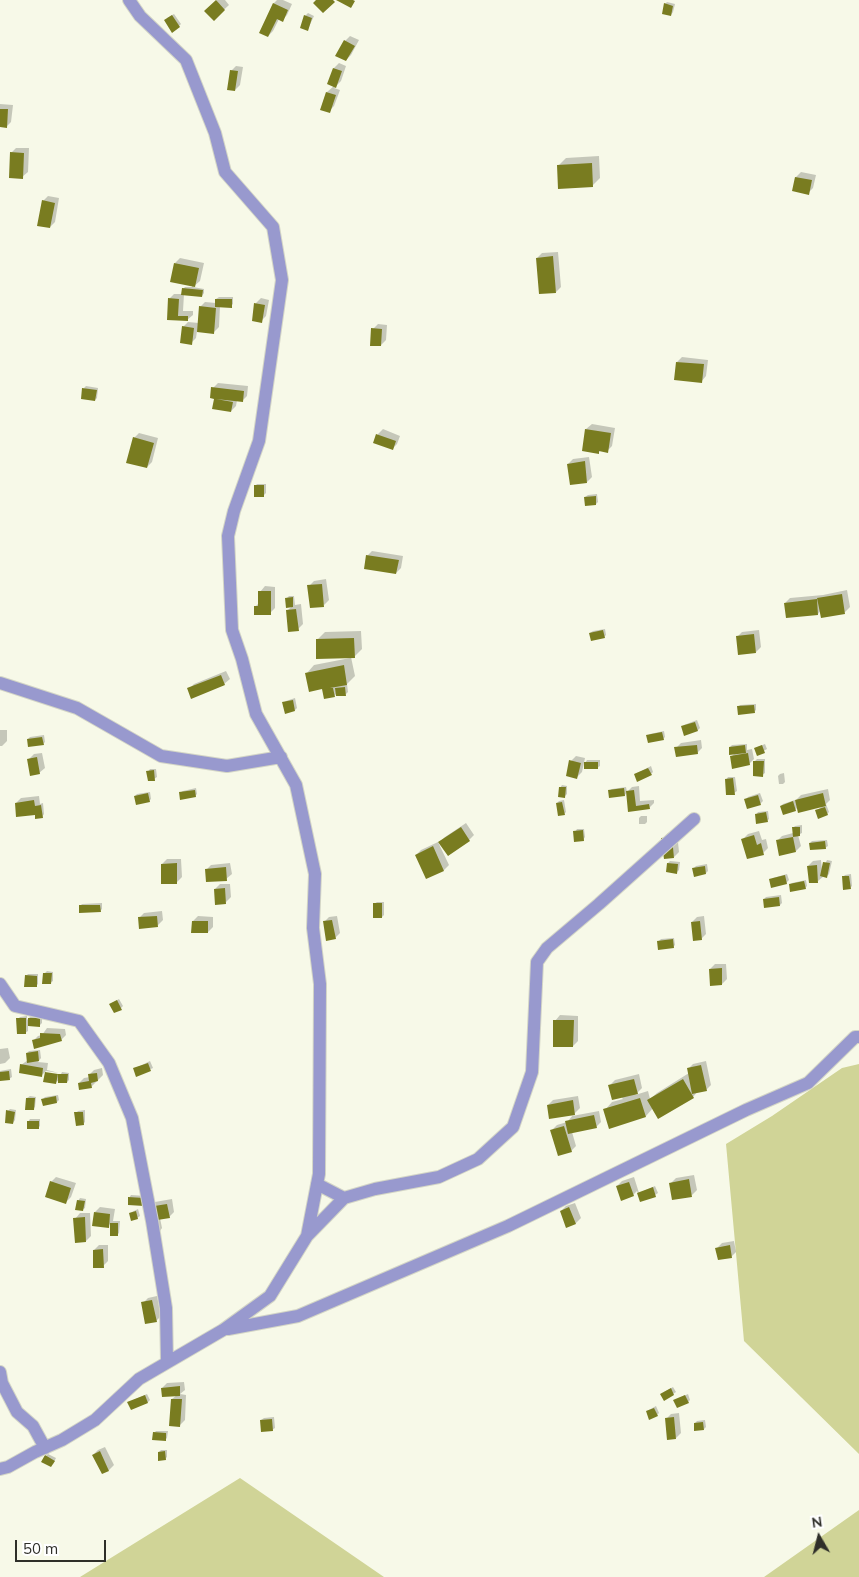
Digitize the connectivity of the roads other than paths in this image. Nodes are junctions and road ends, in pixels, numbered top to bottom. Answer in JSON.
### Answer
{"nodes":[{"id":1,"x":129,"y":0,"type":"edge"},
{"id":2,"x":0,"y":682,"type":"edge"},
{"id":3,"x":281,"y":757,"type":"junction"},
{"id":4,"x":694,"y":819,"type":"dead end"},
{"id":5,"x":0,"y":984,"type":"edge"},
{"id":6,"x":859,"y":1037,"type":"edge"},
{"id":7,"x":317,"y":1184,"type":"junction"},
{"id":8,"x":344,"y":1198,"type":"junction"},
{"id":9,"x":307,"y":1236,"type":"junction"},
{"id":10,"x":223,"y":1330,"type":"junction"},
{"id":11,"x":167,"y":1362,"type":"junction"},
{"id":12,"x":0,"y":1372,"type":"edge"},
{"id":13,"x":45,"y":1448,"type":"junction"},
{"id":14,"x":0,"y":1469,"type":"edge"}],
"edges":[{"from":1,"to":3,"type":"street"},
{"from":2,"to":3,"type":"street"},
{"from":3,"to":7,"type":"street"},
{"from":4,"to":8,"type":"street"},
{"from":5,"to":11,"type":"street"},
{"from":6,"to":10,"type":"street"},
{"from":7,"to":8,"type":"street"},
{"from":7,"to":9,"type":"street"},
{"from":8,"to":9,"type":"street"},
{"from":9,"to":10,"type":"street"},
{"from":10,"to":11,"type":"street"},
{"from":11,"to":13,"type":"street"},
{"from":12,"to":13,"type":"street"},
{"from":13,"to":14,"type":"street"}]}
